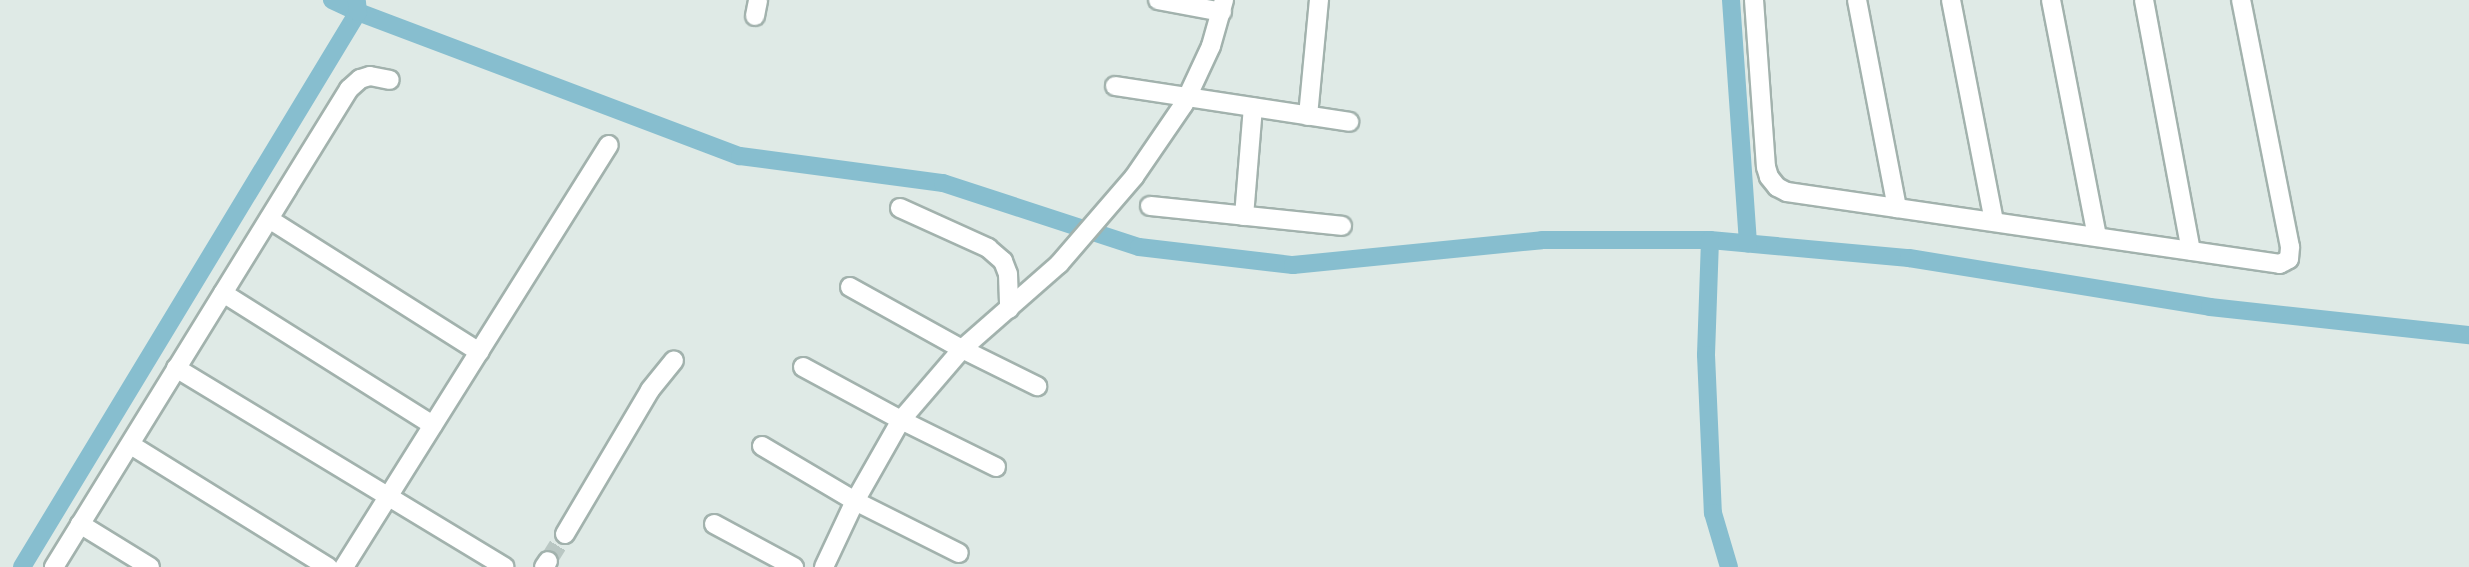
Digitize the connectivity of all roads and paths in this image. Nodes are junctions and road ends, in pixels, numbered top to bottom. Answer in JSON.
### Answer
{"nodes":[{"id":1,"x":1158,"y":0,"type":"edge"},
{"id":2,"x":1319,"y":0,"type":"edge"},
{"id":3,"x":1754,"y":0,"type":"edge"},
{"id":4,"x":1857,"y":0,"type":"edge"},
{"id":5,"x":1951,"y":0,"type":"edge"},
{"id":6,"x":2051,"y":0,"type":"edge"},
{"id":7,"x":2144,"y":0,"type":"edge"},
{"id":8,"x":2241,"y":0,"type":"edge"},
{"id":9,"x":1223,"y":6,"type":"edge"},
{"id":10,"x":390,"y":80,"type":"dead end"},
{"id":11,"x":1115,"y":86,"type":"dead end"},
{"id":12,"x":1187,"y":97,"type":"junction"},
{"id":13,"x":1253,"y":107,"type":"junction"},
{"id":14,"x":1308,"y":116,"type":"junction"},
{"id":15,"x":1349,"y":122,"type":"dead end"},
{"id":16,"x":609,"y":145,"type":"dead end"},
{"id":17,"x":1150,"y":206,"type":"dead end"},
{"id":18,"x":900,"y":208,"type":"dead end"},
{"id":19,"x":1897,"y":208,"type":"junction"},
{"id":20,"x":1244,"y":216,"type":"junction"},
{"id":21,"x":269,"y":219,"type":"junction"},
{"id":22,"x":1994,"y":222,"type":"junction"},
{"id":23,"x":1342,"y":226,"type":"dead end"},
{"id":24,"x":2097,"y":237,"type":"junction"},
{"id":25,"x":2191,"y":251,"type":"junction"},
{"id":26,"x":850,"y":287,"type":"dead end"},
{"id":27,"x":223,"y":293,"type":"junction"},
{"id":28,"x":1009,"y":309,"type":"junction"},
{"id":29,"x":962,"y":350,"type":"junction"},
{"id":30,"x":479,"y":352,"type":"junction"},
{"id":31,"x":674,"y":360,"type":"dead end"},
{"id":32,"x":803,"y":367,"type":"dead end"},
{"id":33,"x":176,"y":368,"type":"junction"},
{"id":34,"x":1037,"y":386,"type":"dead end"},
{"id":35,"x":901,"y":420,"type":"junction"},
{"id":36,"x":433,"y":425,"type":"junction"},
{"id":37,"x":131,"y":445,"type":"junction"},
{"id":38,"x":762,"y":446,"type":"dead end"},
{"id":39,"x":996,"y":467,"type":"dead end"},
{"id":40,"x":387,"y":498,"type":"junction"},
{"id":41,"x":855,"y":501,"type":"junction"},
{"id":42,"x":80,"y":524,"type":"junction"},
{"id":43,"x":714,"y":524,"type":"dead end"},
{"id":44,"x":565,"y":534,"type":"tunnel mouth"},
{"id":45,"x":959,"y":552,"type":"dead end"},
{"id":46,"x":54,"y":567,"type":"edge"},
{"id":47,"x":150,"y":567,"type":"edge"},
{"id":48,"x":328,"y":567,"type":"edge"},
{"id":49,"x":344,"y":567,"type":"edge"},
{"id":50,"x":504,"y":567,"type":"edge"},
{"id":51,"x":794,"y":567,"type":"edge"},
{"id":52,"x":824,"y":567,"type":"edge"}],
"edges":[{"from":1,"to":9,"type":"street"},
{"from":2,"to":14,"type":"street"},
{"from":3,"to":19,"type":"street"},
{"from":4,"to":19,"type":"street"},
{"from":5,"to":22,"type":"street"},
{"from":6,"to":24,"type":"street"},
{"from":7,"to":25,"type":"street"},
{"from":8,"to":25,"type":"street"},
{"from":9,"to":12,"type":"street"},
{"from":10,"to":21,"type":"street"},
{"from":11,"to":12,"type":"street"},
{"from":12,"to":13,"type":"street"},
{"from":12,"to":28,"type":"street"},
{"from":13,"to":14,"type":"street"},
{"from":13,"to":20,"type":"street"},
{"from":14,"to":15,"type":"street"},
{"from":16,"to":30,"type":"street"},
{"from":17,"to":20,"type":"street"},
{"from":18,"to":28,"type":"street"},
{"from":19,"to":22,"type":"street"},
{"from":20,"to":23,"type":"street"},
{"from":21,"to":27,"type":"street"},
{"from":21,"to":30,"type":"street"},
{"from":22,"to":24,"type":"street"},
{"from":24,"to":25,"type":"street"},
{"from":26,"to":29,"type":"street"},
{"from":27,"to":33,"type":"street"},
{"from":27,"to":36,"type":"street"},
{"from":28,"to":29,"type":"street"},
{"from":29,"to":34,"type":"street"},
{"from":29,"to":35,"type":"street"},
{"from":30,"to":36,"type":"street"},
{"from":31,"to":44,"type":"street"},
{"from":32,"to":35,"type":"street"},
{"from":33,"to":37,"type":"street"},
{"from":33,"to":40,"type":"street"},
{"from":35,"to":39,"type":"street"},
{"from":35,"to":41,"type":"street"},
{"from":36,"to":40,"type":"street"},
{"from":37,"to":42,"type":"street"},
{"from":37,"to":48,"type":"street"},
{"from":38,"to":41,"type":"street"},
{"from":40,"to":49,"type":"street"},
{"from":40,"to":50,"type":"street"},
{"from":41,"to":45,"type":"street"},
{"from":41,"to":52,"type":"street"},
{"from":42,"to":46,"type":"street"},
{"from":42,"to":47,"type":"street"},
{"from":43,"to":51,"type":"street"}]}
